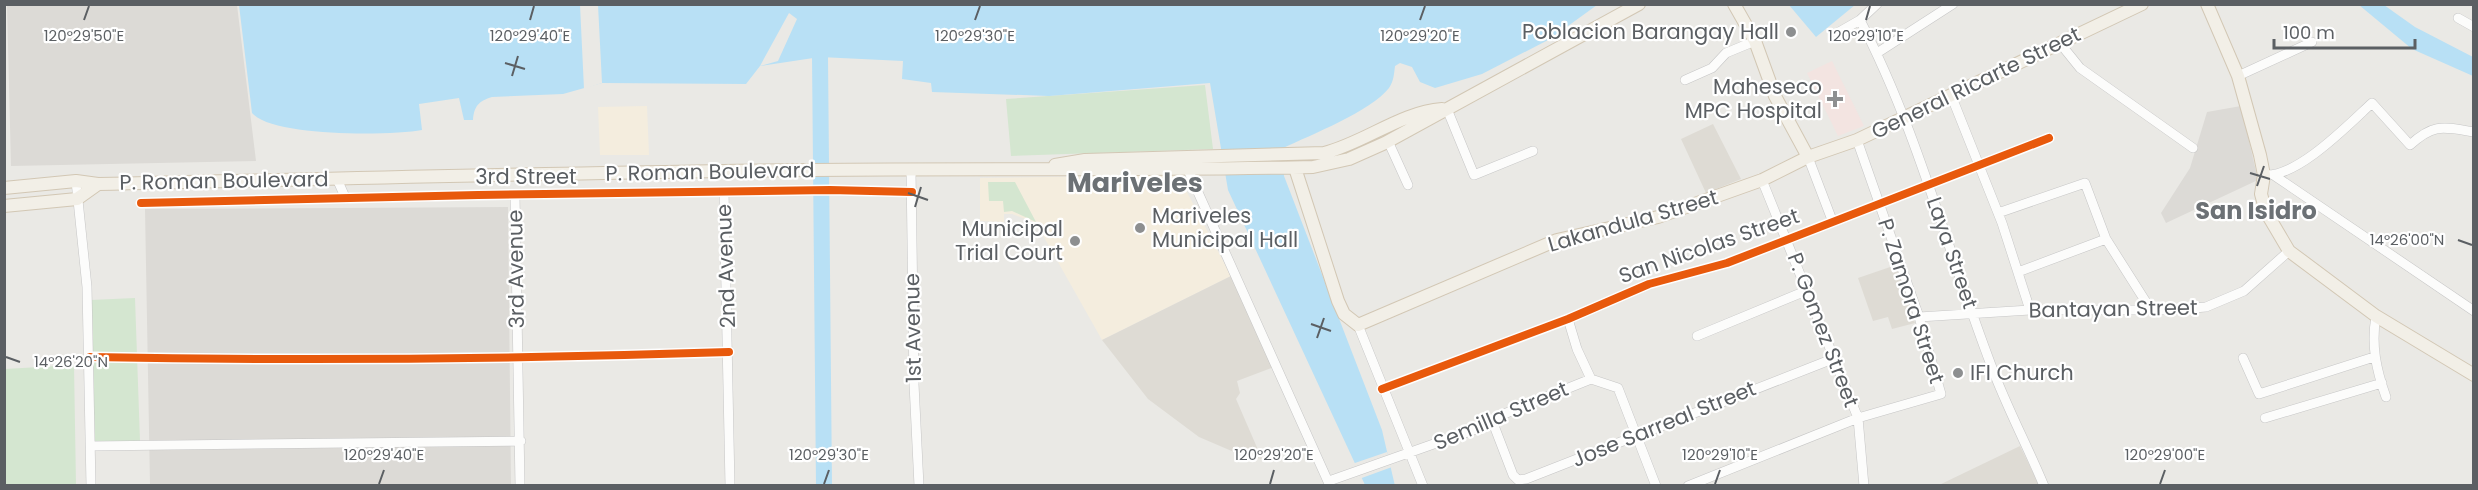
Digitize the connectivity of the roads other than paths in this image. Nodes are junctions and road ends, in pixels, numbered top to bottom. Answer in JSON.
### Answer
{"nodes":[{"id":1,"x":1639,"y":4,"type":"edge"},
{"id":2,"x":1734,"y":4,"type":"edge"},
{"id":3,"x":1877,"y":4,"type":"edge"},
{"id":4,"x":1953,"y":4,"type":"edge"},
{"id":5,"x":2142,"y":4,"type":"edge"},
{"id":6,"x":2207,"y":4,"type":"edge"},
{"id":7,"x":2458,"y":18,"type":"dead end"},
{"id":8,"x":1860,"y":20,"type":"junction"},
{"id":9,"x":2474,"y":27,"type":"edge"},
{"id":10,"x":1839,"y":32,"type":"dead end"},
{"id":11,"x":1755,"y":41,"type":"junction"},
{"id":12,"x":2059,"y":42,"type":"junction"},
{"id":13,"x":2312,"y":42,"type":"dead end"},
{"id":14,"x":1877,"y":53,"type":"junction"},
{"id":15,"x":2238,"y":76,"type":"junction"},
{"id":16,"x":1685,"y":80,"type":"dead end"},
{"id":17,"x":1951,"y":95,"type":"junction"},
{"id":18,"x":1447,"y":109,"type":"junction"},
{"id":19,"x":1904,"y":117,"type":"junction"},
{"id":20,"x":2474,"y":132,"type":"edge"},
{"id":21,"x":2049,"y":138,"type":"dead end"},
{"id":22,"x":1857,"y":140,"type":"junction"},
{"id":23,"x":1388,"y":141,"type":"junction"},
{"id":24,"x":2193,"y":148,"type":"dead end"},
{"id":25,"x":1533,"y":151,"type":"dead end"},
{"id":26,"x":1808,"y":157,"type":"junction"},
{"id":27,"x":1213,"y":163,"type":"junction"},
{"id":28,"x":1289,"y":164,"type":"junction"},
{"id":29,"x":1980,"y":165,"type":"junction"},
{"id":30,"x":1033,"y":169,"type":"junction"},
{"id":31,"x":911,"y":170,"type":"junction"},
{"id":32,"x":1188,"y":170,"type":"junction"},
{"id":33,"x":487,"y":174,"type":"junction"},
{"id":34,"x":2270,"y":175,"type":"junction"},
{"id":35,"x":337,"y":179,"type":"junction"},
{"id":36,"x":1762,"y":180,"type":"junction"},
{"id":37,"x":76,"y":181,"type":"junction"},
{"id":38,"x":98,"y":184,"type":"junction"},
{"id":39,"x":1928,"y":184,"type":"junction"},
{"id":40,"x":1408,"y":185,"type":"dead end"},
{"id":41,"x":7,"y":188,"type":"edge"},
{"id":42,"x":724,"y":191,"type":"junction"},
{"id":43,"x":912,"y":192,"type":"junction"},
{"id":44,"x":478,"y":195,"type":"junction"},
{"id":45,"x":515,"y":196,"type":"junction"},
{"id":46,"x":76,"y":199,"type":"junction"},
{"id":47,"x":346,"y":199,"type":"junction"},
{"id":48,"x":1880,"y":202,"type":"junction"},
{"id":49,"x":141,"y":203,"type":"dead end"},
{"id":50,"x":7,"y":206,"type":"edge"},
{"id":51,"x":1998,"y":213,"type":"junction"},
{"id":52,"x":1832,"y":220,"type":"junction"},
{"id":53,"x":1788,"y":239,"type":"junction"},
{"id":54,"x":2106,"y":239,"type":"junction"},
{"id":55,"x":2289,"y":251,"type":"junction"},
{"id":56,"x":2018,"y":272,"type":"junction"},
{"id":57,"x":1808,"y":290,"type":"junction"},
{"id":58,"x":2030,"y":310,"type":"junction"},
{"id":59,"x":2151,"y":310,"type":"junction"},
{"id":60,"x":2474,"y":311,"type":"edge"},
{"id":61,"x":1973,"y":314,"type":"junction"},
{"id":62,"x":2376,"y":316,"type":"junction"},
{"id":63,"x":1919,"y":317,"type":"junction"},
{"id":64,"x":1568,"y":319,"type":"junction"},
{"id":65,"x":1358,"y":325,"type":"junction"},
{"id":66,"x":1697,"y":336,"type":"dead end"},
{"id":67,"x":729,"y":352,"type":"junction"},
{"id":68,"x":90,"y":357,"type":"junction"},
{"id":69,"x":2374,"y":357,"type":"junction"},
{"id":70,"x":1835,"y":358,"type":"junction"},
{"id":71,"x":2243,"y":358,"type":"dead end"},
{"id":72,"x":517,"y":359,"type":"junction"},
{"id":73,"x":2474,"y":375,"type":"edge"},
{"id":74,"x":1591,"y":378,"type":"junction"},
{"id":75,"x":2382,"y":383,"type":"junction"},
{"id":76,"x":1382,"y":389,"type":"junction"},
{"id":77,"x":2386,"y":397,"type":"dead end"},
{"id":78,"x":1858,"y":418,"type":"junction"},
{"id":79,"x":2265,"y":418,"type":"dead end"},
{"id":80,"x":1493,"y":423,"type":"junction"},
{"id":81,"x":1638,"y":435,"type":"junction"},
{"id":82,"x":520,"y":441,"type":"junction"},
{"id":83,"x":91,"y":446,"type":"junction"},
{"id":84,"x":1410,"y":453,"type":"junction"},
{"id":85,"x":1330,"y":483,"type":"edge"},
{"id":86,"x":91,"y":486,"type":"edge"},
{"id":87,"x":520,"y":486,"type":"edge"},
{"id":88,"x":730,"y":486,"type":"edge"},
{"id":89,"x":920,"y":486,"type":"edge"},
{"id":90,"x":1423,"y":486,"type":"edge"},
{"id":91,"x":1656,"y":486,"type":"edge"},
{"id":92,"x":1688,"y":486,"type":"edge"},
{"id":93,"x":1864,"y":486,"type":"edge"},
{"id":94,"x":2044,"y":486,"type":"edge"}],
"edges":[{"from":1,"to":18,"type":"main road","name":"P. Roman Boulevard"},
{"from":2,"to":11,"type":"main road"},
{"from":3,"to":8,"type":"street"},
{"from":4,"to":14,"type":"street"},
{"from":5,"to":12,"type":"main road","name":"General Ricarte Street"},
{"from":6,"to":15,"type":"main road"},
{"from":7,"to":9,"type":"street"},
{"from":8,"to":10,"type":"street"},
{"from":8,"to":14,"type":"street","name":"Laya Street"},
{"from":11,"to":16,"type":"street"},
{"from":11,"to":26,"type":"main road"},
{"from":12,"to":17,"type":"main road","name":"General Ricarte Street"},
{"from":12,"to":24,"type":"street"},
{"from":13,"to":15,"type":"street"},
{"from":14,"to":19,"type":"street","name":"Laya Street"},
{"from":15,"to":34,"type":"main road"},
{"from":17,"to":19,"type":"main road","name":"General Ricarte Street"},
{"from":17,"to":29,"type":"street"},
{"from":18,"to":23,"type":"main road","name":"P. Roman Boulevard"},
{"from":18,"to":25,"type":"street"},
{"from":18,"to":28,"type":"main road","name":"P. Roman Boulevard"},
{"from":19,"to":22,"type":"main road","name":"General Ricarte Street"},
{"from":19,"to":39,"type":"street","name":"Laya Street"},
{"from":20,"to":34,"type":"street"},
{"from":21,"to":29,"type":"street","name":"San Nicolas Street"},
{"from":22,"to":26,"type":"main road","name":"General Ricarte Street"},
{"from":22,"to":48,"type":"street","name":"P. Zamora Street"},
{"from":23,"to":28,"type":"main road","name":"P. Roman Boulevard"},
{"from":23,"to":40,"type":"street"},
{"from":26,"to":36,"type":"main road","name":"Lakandula Street"},
{"from":26,"to":52,"type":"street"},
{"from":27,"to":28,"type":"main road","name":"P. Roman Boulevard"},
{"from":27,"to":30,"type":"main road","name":"P. Roman Boulevard"},
{"from":27,"to":32,"type":"main road","name":"P. Roman Boulevard"},
{"from":28,"to":65,"type":"main road"},
{"from":29,"to":39,"type":"street","name":"San Nicolas Street"},
{"from":29,"to":51,"type":"street"},
{"from":30,"to":31,"type":"main road","name":"P. Roman Boulevard"},
{"from":30,"to":32,"type":"main road","name":"P. Roman Boulevard"},
{"from":31,"to":33,"type":"main road","name":"P. Roman Boulevard"},
{"from":31,"to":43,"type":"street","name":"1st Avenue"},
{"from":32,"to":85,"type":"street"},
{"from":33,"to":35,"type":"main road","name":"P. Roman Boulevard"},
{"from":33,"to":44,"type":"street"},
{"from":34,"to":55,"type":"main road"},
{"from":34,"to":60,"type":"street"},
{"from":35,"to":38,"type":"main road","name":"P. Roman Boulevard"},
{"from":35,"to":47,"type":"street"},
{"from":36,"to":53,"type":"street","name":"P. Gomez Street"},
{"from":36,"to":65,"type":"main road","name":"Lakandula Street"},
{"from":37,"to":38,"type":"main road","name":"P. Roman Boulevard"},
{"from":37,"to":41,"type":"main road","name":"P. Roman Boulevard"},
{"from":37,"to":46,"type":"street"},
{"from":38,"to":46,"type":"main road","name":"P. Roman Boulevard"},
{"from":39,"to":48,"type":"street","name":"San Nicolas Street"},
{"from":39,"to":61,"type":"street","name":"Laya Street"},
{"from":42,"to":43,"type":"street","name":"3rd Street"},
{"from":42,"to":45,"type":"street","name":"3rd Street"},
{"from":42,"to":67,"type":"street","name":"2nd Avenue"},
{"from":43,"to":89,"type":"street","name":"1st Avenue"},
{"from":44,"to":45,"type":"street","name":"3rd Street"},
{"from":44,"to":47,"type":"street","name":"3rd Street"},
{"from":45,"to":72,"type":"street","name":"3rd Avenue"},
{"from":46,"to":50,"type":"main road","name":"P. Roman Boulevard"},
{"from":46,"to":68,"type":"street"},
{"from":47,"to":49,"type":"street","name":"3rd Street"},
{"from":48,"to":52,"type":"street","name":"San Nicolas Street"},
{"from":48,"to":63,"type":"street","name":"P. Zamora Street"},
{"from":51,"to":54,"type":"street"},
{"from":51,"to":56,"type":"street"},
{"from":52,"to":53,"type":"street","name":"San Nicolas Street"},
{"from":53,"to":57,"type":"street","name":"P. Gomez Street"},
{"from":53,"to":64,"type":"street","name":"San Nicolas Street"},
{"from":54,"to":56,"type":"street"},
{"from":54,"to":59,"type":"street"},
{"from":55,"to":59,"type":"street","name":"Bantayan Street"},
{"from":55,"to":62,"type":"main road"},
{"from":56,"to":58,"type":"street"},
{"from":57,"to":66,"type":"street"},
{"from":57,"to":70,"type":"street","name":"P. Gomez Street"},
{"from":58,"to":59,"type":"street","name":"Bantayan Street"},
{"from":58,"to":61,"type":"street","name":"Bantayan Street"},
{"from":61,"to":63,"type":"street","name":"Bantayan Street"},
{"from":61,"to":94,"type":"street","name":"Laya Street"},
{"from":62,"to":69,"type":"street"},
{"from":62,"to":73,"type":"main road"},
{"from":63,"to":78,"type":"street","name":"P. Zamora Street"},
{"from":64,"to":74,"type":"street"},
{"from":64,"to":76,"type":"street","name":"San Nicolas Street"},
{"from":65,"to":76,"type":"street"},
{"from":67,"to":72,"type":"street"},
{"from":67,"to":88,"type":"street","name":"2nd Avenue"},
{"from":68,"to":72,"type":"street"},
{"from":68,"to":83,"type":"street"},
{"from":69,"to":71,"type":"street"},
{"from":69,"to":75,"type":"street"},
{"from":70,"to":78,"type":"street","name":"P. Gomez Street"},
{"from":70,"to":81,"type":"street","name":"Jose Sarreal Street"},
{"from":72,"to":82,"type":"street","name":"3rd Avenue"},
{"from":74,"to":80,"type":"street","name":"Semilla Street"},
{"from":74,"to":81,"type":"street"},
{"from":75,"to":77,"type":"street"},
{"from":75,"to":79,"type":"street"},
{"from":76,"to":84,"type":"street"},
{"from":78,"to":92,"type":"street"},
{"from":78,"to":93,"type":"street","name":"P. Gomez Street"},
{"from":80,"to":81,"type":"street","name":"Jose Sarreal Street"},
{"from":80,"to":84,"type":"street","name":"Semilla Street"},
{"from":81,"to":91,"type":"street"},
{"from":82,"to":83,"type":"street"},
{"from":82,"to":87,"type":"street","name":"3rd Avenue"},
{"from":83,"to":86,"type":"street"},
{"from":84,"to":85,"type":"street","name":"Semilla Street"},
{"from":84,"to":90,"type":"street"}]}
